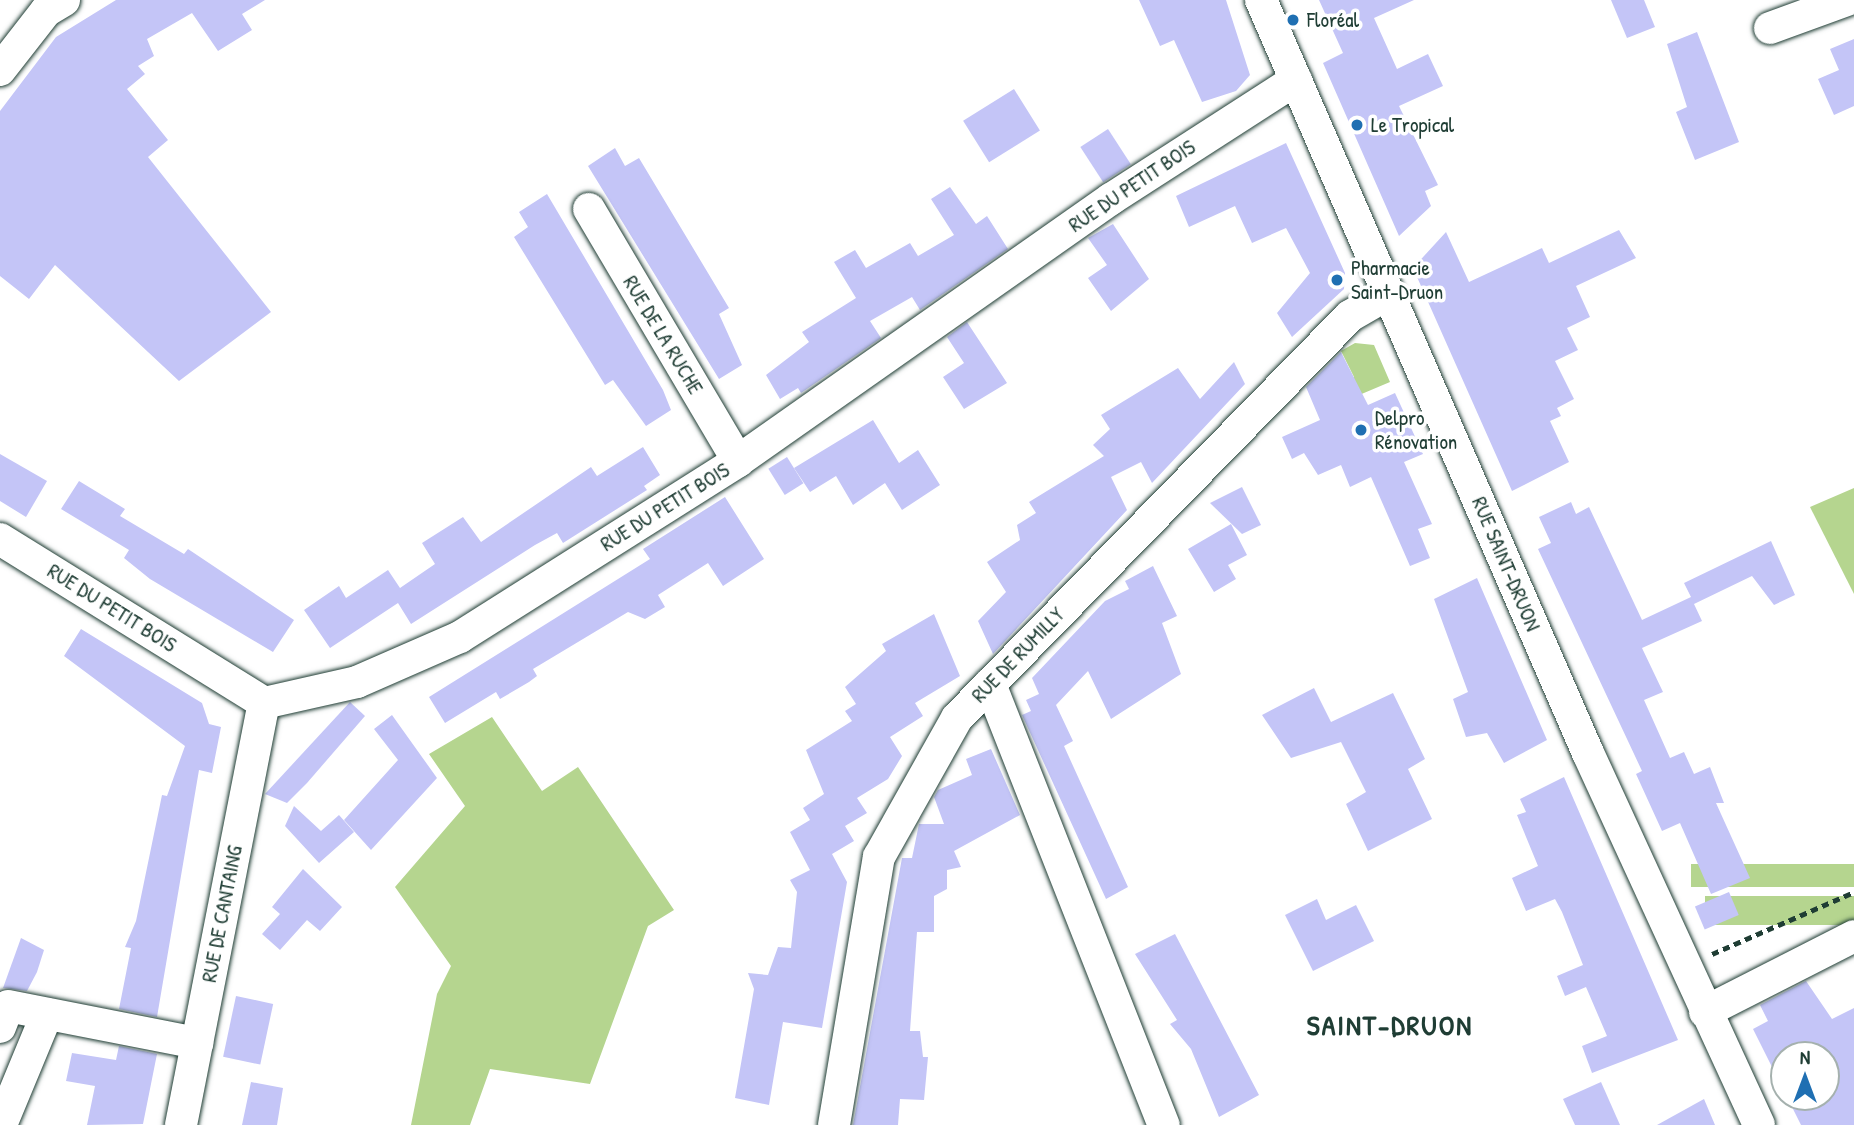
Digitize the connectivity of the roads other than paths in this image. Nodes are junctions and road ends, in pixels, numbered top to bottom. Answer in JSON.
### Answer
{"nodes":[{"id":1,"x":64,"y":0,"type":"edge"},
{"id":2,"x":1261,"y":0,"type":"edge"},
{"id":3,"x":1847,"y":0,"type":"edge"},
{"id":4,"x":1770,"y":28,"type":"dead end"},
{"id":5,"x":0,"y":70,"type":"edge"},
{"id":6,"x":1296,"y":80,"type":"junction"},
{"id":7,"x":589,"y":209,"type":"dead end"},
{"id":8,"x":1388,"y":293,"type":"junction"},
{"id":9,"x":738,"y":461,"type":"junction"},
{"id":10,"x":0,"y":538,"type":"edge"},
{"id":11,"x":990,"y":684,"type":"junction"},
{"id":12,"x":264,"y":703,"type":"junction"},
{"id":13,"x":1854,"y":936,"type":"edge"},
{"id":14,"x":1705,"y":1012,"type":"junction"},
{"id":15,"x":47,"y":1014,"type":"junction"},
{"id":16,"x":0,"y":1027,"type":"edge"},
{"id":17,"x":197,"y":1043,"type":"junction"},
{"id":18,"x":1,"y":1125,"type":"edge"},
{"id":19,"x":181,"y":1125,"type":"edge"},
{"id":20,"x":834,"y":1125,"type":"edge"},
{"id":21,"x":1164,"y":1125,"type":"edge"},
{"id":22,"x":1759,"y":1125,"type":"edge"}],
"edges":[{"from":1,"to":5,"type":"street"},
{"from":2,"to":6,"type":"street","name":"RUE SAINT-DRUON"},
{"from":3,"to":4,"type":"street"},
{"from":6,"to":8,"type":"street","name":"RUE SAINT-DRUON"},
{"from":6,"to":9,"type":"street","name":"RUE DU PETIT BOIS"},
{"from":7,"to":9,"type":"street","name":"RUE DE LA RUCHE"},
{"from":8,"to":11,"type":"street","name":"RUE DE RUMILLY"},
{"from":8,"to":14,"type":"street","name":"RUE SAINT-DRUON"},
{"from":9,"to":12,"type":"street","name":"RUE DU PETIT BOIS"},
{"from":10,"to":12,"type":"street","name":"RUE DU PETIT BOIS"},
{"from":11,"to":20,"type":"street","name":"RUE DE RUMILLY"},
{"from":11,"to":21,"type":"street"},
{"from":12,"to":17,"type":"street","name":"RUE DE CANTAING"},
{"from":13,"to":14,"type":"street"},
{"from":14,"to":22,"type":"street","name":"RUE SAINT-DRUON"},
{"from":15,"to":16,"type":"street"},
{"from":15,"to":17,"type":"street"},
{"from":15,"to":18,"type":"street"},
{"from":17,"to":19,"type":"street","name":"RUE DE CANTAING"}]}
